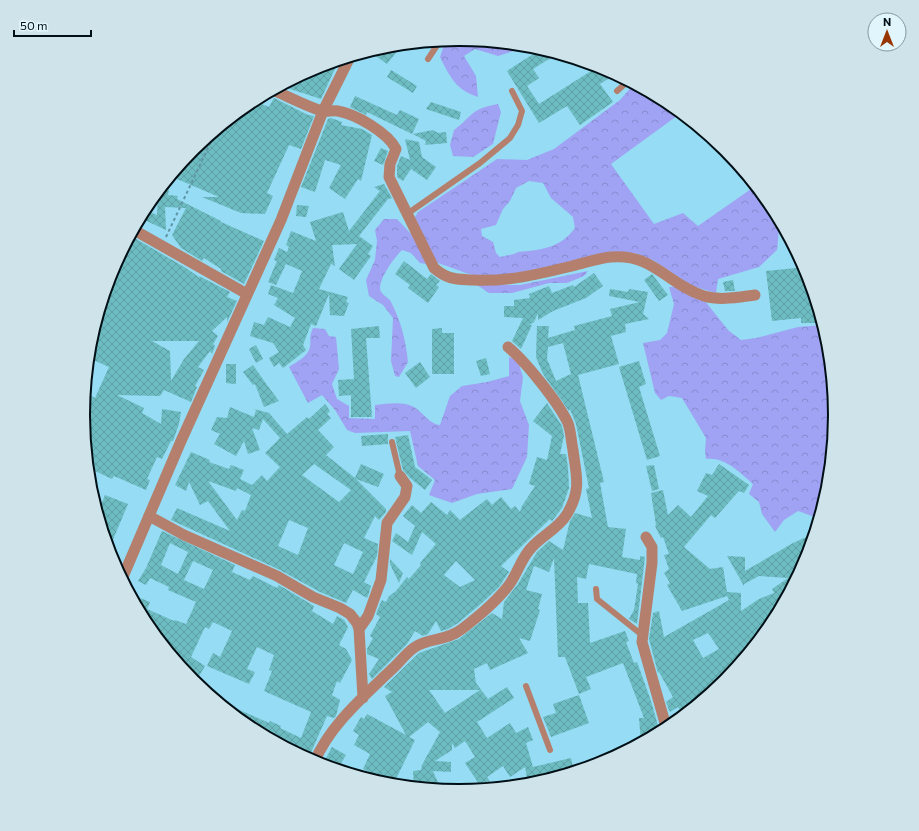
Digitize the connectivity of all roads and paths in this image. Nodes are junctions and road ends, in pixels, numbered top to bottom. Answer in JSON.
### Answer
{"nodes":[{"id":1,"x":436,"y":47,"type":"edge"},
{"id":2,"x":428,"y":59,"type":"dead end"},
{"id":3,"x":346,"y":64,"type":"edge"},
{"id":4,"x":624,"y":85,"type":"edge"},
{"id":5,"x":512,"y":91,"type":"dead end"},
{"id":6,"x":617,"y":91,"type":"dead end"},
{"id":7,"x":280,"y":93,"type":"edge"},
{"id":8,"x":323,"y":111,"type":"junction"},
{"id":9,"x":211,"y":143,"type":"edge"},
{"id":10,"x":407,"y":214,"type":"junction"},
{"id":11,"x":139,"y":233,"type":"edge"},
{"id":12,"x":162,"y":245,"type":"junction"},
{"id":13,"x":247,"y":294,"type":"junction"},
{"id":14,"x":755,"y":295,"type":"dead end"},
{"id":15,"x":508,"y":347,"type":"dead end"},
{"id":16,"x":392,"y":442,"type":"dead end"},
{"id":17,"x":400,"y":476,"type":"joint"},
{"id":18,"x":149,"y":516,"type":"junction"},
{"id":19,"x":646,"y":537,"type":"dead end"},
{"id":20,"x":125,"y":572,"type":"edge"},
{"id":21,"x":596,"y":589,"type":"dead end"},
{"id":22,"x":359,"y":629,"type":"junction"},
{"id":23,"x":642,"y":635,"type":"junction"},
{"id":24,"x":526,"y":686,"type":"dead end"},
{"id":25,"x":363,"y":698,"type":"junction"},
{"id":26,"x":665,"y":723,"type":"edge"},
{"id":27,"x":550,"y":750,"type":"dead end"},
{"id":28,"x":317,"y":756,"type":"edge"}],
"edges":[{"from":1,"to":2,"type":"lane"},
{"from":3,"to":8,"type":"street"},
{"from":4,"to":6,"type":"lane"},
{"from":5,"to":10,"type":"lane"},
{"from":7,"to":8,"type":"street"},
{"from":8,"to":10,"type":"street"},
{"from":8,"to":13,"type":"street"},
{"from":9,"to":12,"type":"path"},
{"from":10,"to":14,"type":"street"},
{"from":11,"to":12,"type":"street"},
{"from":12,"to":13,"type":"street"},
{"from":13,"to":18,"type":"street"},
{"from":15,"to":25,"type":"street"},
{"from":16,"to":17,"type":"lane"},
{"from":17,"to":22,"type":"street"},
{"from":18,"to":20,"type":"street"},
{"from":18,"to":22,"type":"street"},
{"from":19,"to":23,"type":"street"},
{"from":21,"to":23,"type":"lane"},
{"from":22,"to":25,"type":"street"},
{"from":23,"to":26,"type":"street"},
{"from":24,"to":27,"type":"lane"},
{"from":25,"to":28,"type":"street"}]}
